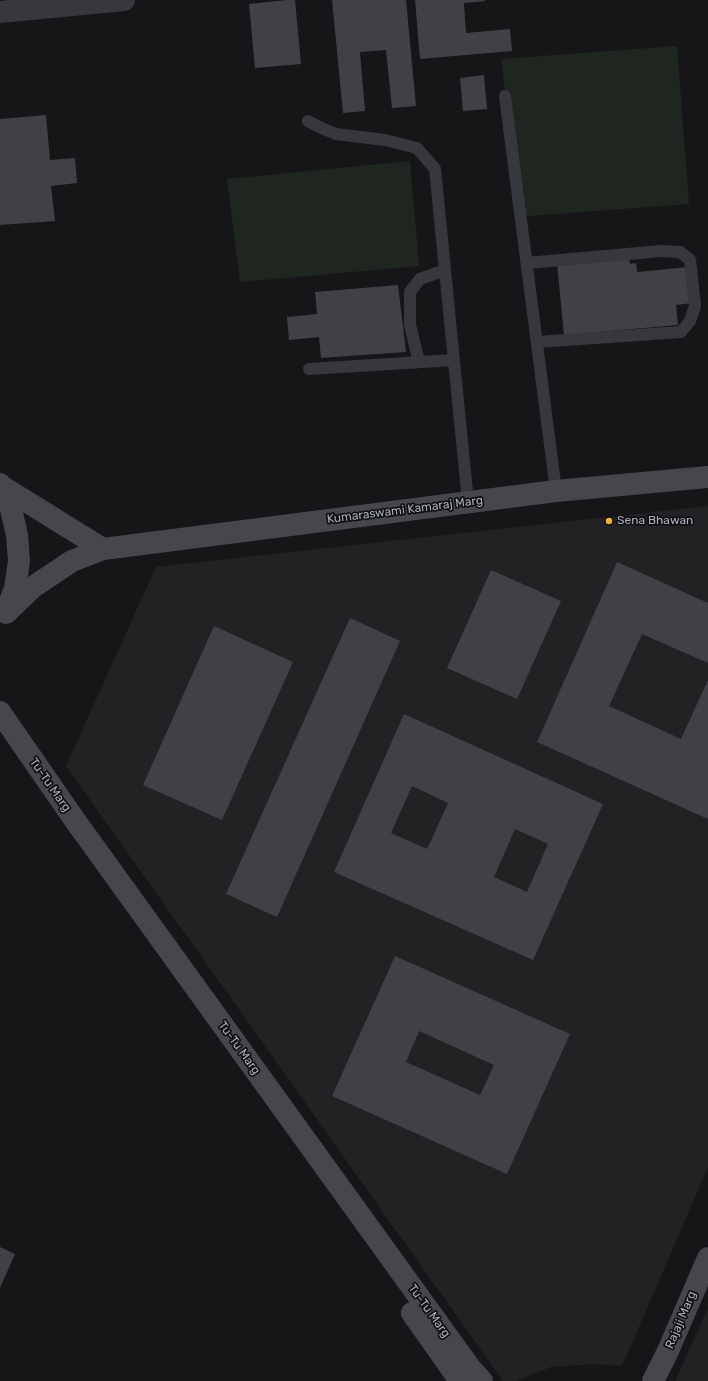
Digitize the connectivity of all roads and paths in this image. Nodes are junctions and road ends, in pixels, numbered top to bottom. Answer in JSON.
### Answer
{"nodes":[{"id":1,"x":124,"y":0,"type":"edge"},
{"id":2,"x":0,"y":12,"type":"edge"},
{"id":3,"x":505,"y":96,"type":"dead end"},
{"id":4,"x":308,"y":121,"type":"dead end"},
{"id":5,"x":527,"y":263,"type":"junction"},
{"id":6,"x":445,"y":270,"type":"junction"},
{"id":7,"x":537,"y":342,"type":"junction"},
{"id":8,"x":454,"y":360,"type":"junction"},
{"id":9,"x":419,"y":362,"type":"junction"},
{"id":10,"x":309,"y":369,"type":"dead end"},
{"id":11,"x":708,"y":477,"type":"edge"},
{"id":12,"x":0,"y":484,"type":"edge"},
{"id":13,"x":556,"y":491,"type":"junction"},
{"id":14,"x":468,"y":502,"type":"junction"},
{"id":15,"x":103,"y":549,"type":"junction"},
{"id":16,"x":3,"y":618,"type":"edge"},
{"id":17,"x":0,"y":712,"type":"edge"},
{"id":18,"x":0,"y":738,"type":"edge"},
{"id":19,"x":708,"y":1258,"type":"edge"},
{"id":20,"x":460,"y":1381,"type":"edge"},
{"id":21,"x":482,"y":1381,"type":"edge"},
{"id":22,"x":653,"y":1381,"type":"edge"}],
"edges":[{"from":1,"to":2,"type":"street"},
{"from":3,"to":5,"type":"lane"},
{"from":4,"to":6,"type":"lane"},
{"from":5,"to":7,"type":"lane"},
{"from":5,"to":7,"type":"lane"},
{"from":6,"to":8,"type":"lane"},
{"from":6,"to":9,"type":"lane"},
{"from":7,"to":13,"type":"lane"},
{"from":8,"to":9,"type":"lane"},
{"from":8,"to":14,"type":"lane"},
{"from":9,"to":10,"type":"lane"},
{"from":11,"to":13,"type":"main road","name":"Kumaraswami Kamaraj Marg"},
{"from":12,"to":15,"type":"main road"},
{"from":12,"to":16,"type":"main road"},
{"from":13,"to":14,"type":"main road","name":"Kumaraswami Kamaraj Marg"},
{"from":14,"to":15,"type":"main road","name":"Kumaraswami Kamaraj Marg"},
{"from":15,"to":16,"type":"main road","name":"Kumaraswami Kamaraj Marg"},
{"from":17,"to":21,"type":"main road","name":"Tu-Tu Marg"},
{"from":18,"to":20,"type":"main road","name":"Tu-Tu Marg"},
{"from":19,"to":22,"type":"main road","name":"Rajaji Marg"}]}
